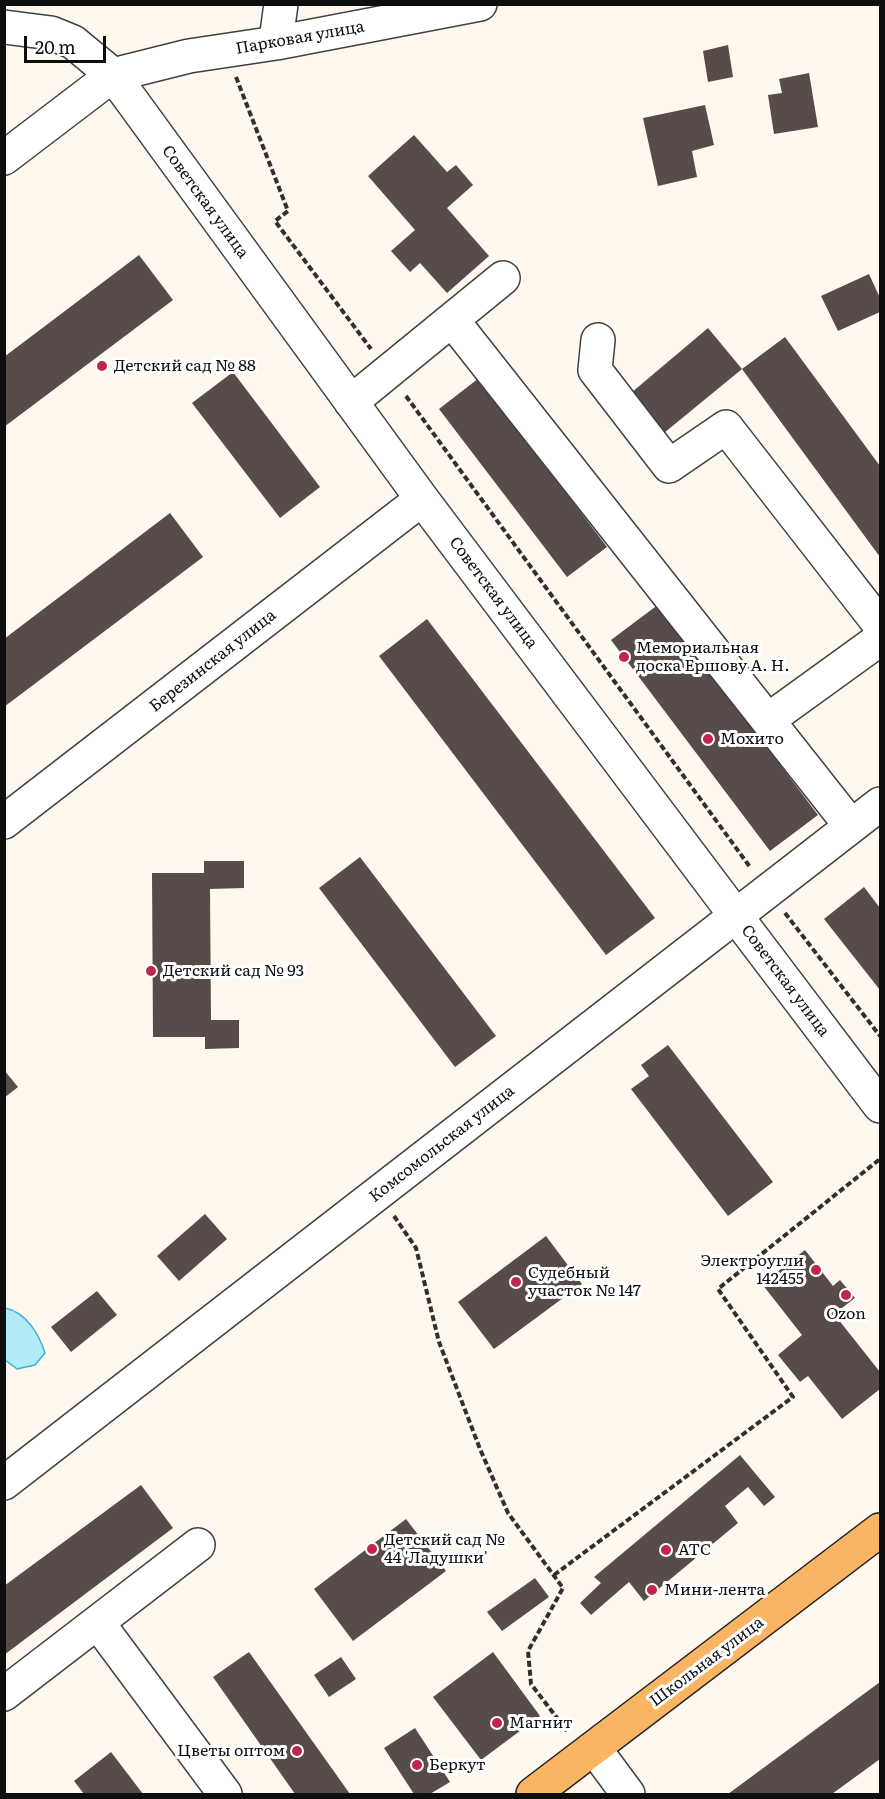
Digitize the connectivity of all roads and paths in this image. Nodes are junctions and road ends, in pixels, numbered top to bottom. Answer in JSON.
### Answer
{"nodes":[{"id":1,"x":480,"y":4,"type":"edge"},
{"id":2,"x":4,"y":27,"type":"edge"},
{"id":3,"x":232,"y":69,"type":"dead end"},
{"id":4,"x":113,"y":75,"type":"junction"},
{"id":5,"x":4,"y":158,"type":"edge"},
{"id":6,"x":503,"y":279,"type":"dead end"},
{"id":7,"x":452,"y":320,"type":"junction"},
{"id":8,"x":598,"y":340,"type":"dead end"},
{"id":9,"x":388,"y":372,"type":"junction"},
{"id":10,"x":351,"y":402,"type":"junction"},
{"id":11,"x":422,"y":499,"type":"junction"},
{"id":12,"x":880,"y":625,"type":"edge"},
{"id":13,"x":880,"y":639,"type":"edge"},
{"id":14,"x":768,"y":720,"type":"junction"},
{"id":15,"x":880,"y":804,"type":"edge"},
{"id":16,"x":4,"y":822,"type":"edge"},
{"id":17,"x":851,"y":826,"type":"junction"},
{"id":18,"x":768,"y":891,"type":"junction"},
{"id":19,"x":736,"y":916,"type":"junction"},
{"id":20,"x":880,"y":1036,"type":"edge"},
{"id":21,"x":880,"y":1106,"type":"edge"},
{"id":22,"x":880,"y":1159,"type":"edge"},
{"id":23,"x":378,"y":1194,"type":"junction"},
{"id":24,"x":4,"y":1483,"type":"edge"},
{"id":25,"x":880,"y":1530,"type":"edge"},
{"id":26,"x":198,"y":1545,"type":"dead end"},
{"id":27,"x":554,"y":1575,"type":"junction"},
{"id":28,"x":98,"y":1623,"type":"junction"},
{"id":29,"x":4,"y":1694,"type":"edge"},
{"id":30,"x":590,"y":1752,"type":"junction"},
{"id":31,"x":225,"y":1794,"type":"edge"},
{"id":32,"x":533,"y":1794,"type":"edge"},
{"id":33,"x":628,"y":1794,"type":"edge"}],
"edges":[{"from":1,"to":4,"type":"street","name":"Парковая улица"},
{"from":2,"to":4,"type":"street","name":"Советская улица"},
{"from":3,"to":9,"type":"path"},
{"from":4,"to":5,"type":"street","name":"Парковая улица"},
{"from":4,"to":10,"type":"street","name":"Советская улица"},
{"from":6,"to":7,"type":"street"},
{"from":7,"to":9,"type":"street"},
{"from":7,"to":14,"type":"street"},
{"from":8,"to":12,"type":"street"},
{"from":9,"to":10,"type":"street"},
{"from":9,"to":18,"type":"path"},
{"from":10,"to":11,"type":"street","name":"Советская улица"},
{"from":11,"to":16,"type":"street","name":"Березинская улица"},
{"from":11,"to":19,"type":"street","name":"Советская улица"},
{"from":13,"to":14,"type":"street"},
{"from":14,"to":17,"type":"street"},
{"from":15,"to":17,"type":"street","name":"Комсомольская улица"},
{"from":17,"to":18,"type":"street","name":"Комсомольская улица"},
{"from":18,"to":19,"type":"street","name":"Комсомольская улица"},
{"from":18,"to":20,"type":"path"},
{"from":19,"to":21,"type":"street","name":"Советская улица"},
{"from":19,"to":23,"type":"street","name":"Комсомольская улица"},
{"from":22,"to":27,"type":"path"},
{"from":23,"to":24,"type":"street","name":"Комсомольская улица"},
{"from":23,"to":27,"type":"path"},
{"from":25,"to":30,"type":"main road","name":"Школьная улица"},
{"from":26,"to":28,"type":"street"},
{"from":27,"to":30,"type":"path"},
{"from":28,"to":29,"type":"street"},
{"from":28,"to":31,"type":"street"},
{"from":30,"to":32,"type":"main road","name":"Школьная улица"},
{"from":30,"to":33,"type":"street"}]}
